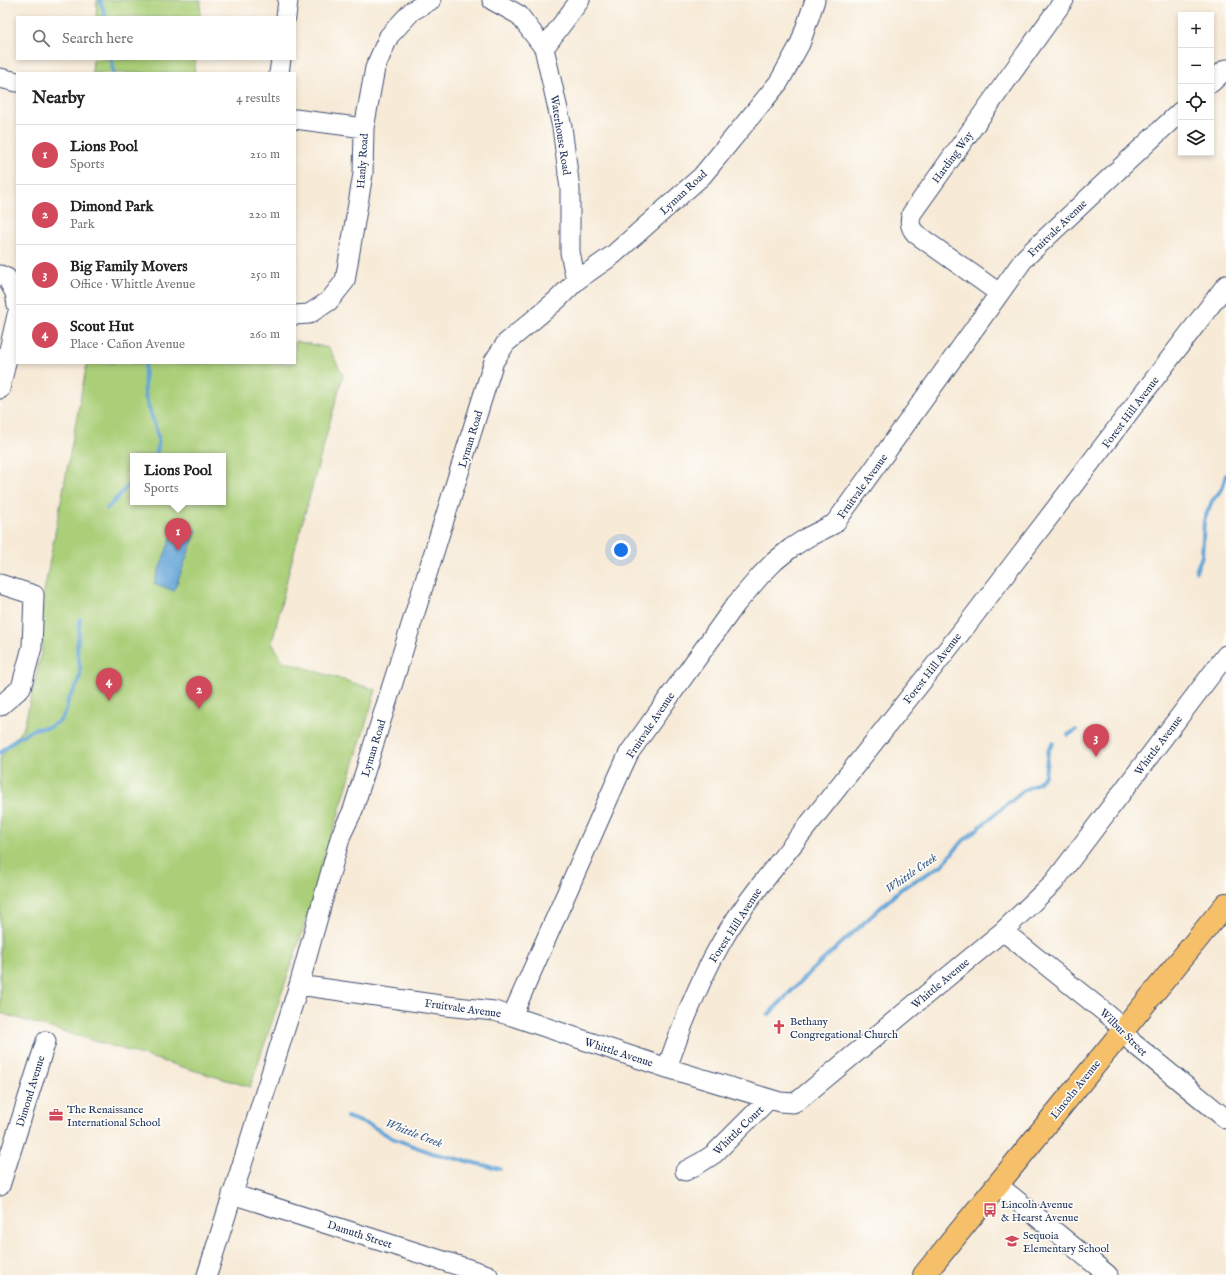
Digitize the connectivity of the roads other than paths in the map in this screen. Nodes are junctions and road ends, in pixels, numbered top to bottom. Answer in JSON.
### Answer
{"nodes":[{"id":1,"x":288,"y":0,"type":"edge"},
{"id":2,"x":431,"y":0,"type":"edge"},
{"id":3,"x":492,"y":0,"type":"edge"},
{"id":4,"x":580,"y":0,"type":"edge"},
{"id":5,"x":815,"y":0,"type":"edge"},
{"id":6,"x":1064,"y":0,"type":"edge"},
{"id":7,"x":286,"y":16,"type":"edge"},
{"id":8,"x":544,"y":48,"type":"junction"},
{"id":9,"x":281,"y":60,"type":"edge"},
{"id":10,"x":1226,"y":69,"type":"edge"},
{"id":11,"x":279,"y":72,"type":"edge"},
{"id":12,"x":0,"y":78,"type":"edge"},
{"id":13,"x":1214,"y":80,"type":"edge"},
{"id":14,"x":16,"y":82,"type":"edge"},
{"id":15,"x":1178,"y":114,"type":"edge"},
{"id":16,"x":296,"y":119,"type":"edge"},
{"id":17,"x":364,"y":128,"type":"junction"},
{"id":18,"x":0,"y":275,"type":"edge"},
{"id":19,"x":576,"y":281,"type":"junction"},
{"id":20,"x":1226,"y":285,"type":"edge"},
{"id":21,"x":999,"y":292,"type":"junction"},
{"id":22,"x":16,"y":299,"type":"edge"},
{"id":23,"x":296,"y":315,"type":"edge"},
{"id":24,"x":16,"y":319,"type":"edge"},
{"id":25,"x":0,"y":389,"type":"edge"},
{"id":26,"x":0,"y":584,"type":"edge"},
{"id":27,"x":1226,"y":655,"type":"edge"},
{"id":28,"x":0,"y":706,"type":"edge"},
{"id":29,"x":1226,"y":904,"type":"edge"},
{"id":30,"x":1003,"y":931,"type":"junction"},
{"id":31,"x":299,"y":985,"type":"junction"},
{"id":32,"x":512,"y":1016,"type":"junction"},
{"id":33,"x":1122,"y":1031,"type":"junction"},
{"id":34,"x":46,"y":1041,"type":"dead end"},
{"id":35,"x":667,"y":1068,"type":"junction"},
{"id":36,"x":769,"y":1099,"type":"junction"},
{"id":37,"x":1226,"y":1119,"type":"edge"},
{"id":38,"x":684,"y":1171,"type":"dead end"},
{"id":39,"x":998,"y":1185,"type":"junction"},
{"id":40,"x":0,"y":1186,"type":"edge"},
{"id":41,"x":232,"y":1194,"type":"junction"},
{"id":42,"x":206,"y":1275,"type":"edge"},
{"id":43,"x":488,"y":1275,"type":"edge"},
{"id":44,"x":924,"y":1275,"type":"edge"},
{"id":45,"x":1108,"y":1275,"type":"edge"}],
"edges":[{"from":1,"to":7,"type":"street"},
{"from":2,"to":17,"type":"street","name":"Hanly Road"},
{"from":3,"to":8,"type":"street"},
{"from":4,"to":8,"type":"street"},
{"from":5,"to":19,"type":"street","name":"Lyman Road"},
{"from":6,"to":21,"type":"street","name":"Harding Way"},
{"from":8,"to":19,"type":"street","name":"Waterhouse Road"},
{"from":9,"to":11,"type":"street"},
{"from":10,"to":13,"type":"street"},
{"from":12,"to":14,"type":"street"},
{"from":15,"to":21,"type":"street","name":"Fruitvale Avenue"},
{"from":16,"to":17,"type":"street"},
{"from":17,"to":23,"type":"street","name":"Hanly Road"},
{"from":18,"to":22,"type":"street"},
{"from":19,"to":31,"type":"street","name":"Lyman Road"},
{"from":20,"to":35,"type":"street","name":"Forest Hill Avenue"},
{"from":21,"to":32,"type":"street","name":"Fruitvale Avenue"},
{"from":24,"to":25,"type":"street"},
{"from":26,"to":28,"type":"street"},
{"from":27,"to":30,"type":"street","name":"Whittle Avenue"},
{"from":29,"to":33,"type":"main road","name":"Lincoln Avenue"},
{"from":30,"to":33,"type":"street","name":"Wilbur Street"},
{"from":30,"to":36,"type":"street","name":"Whittle Avenue"},
{"from":31,"to":32,"type":"street","name":"Fruitvale Avenue"},
{"from":31,"to":41,"type":"street"},
{"from":32,"to":35,"type":"street","name":"Whittle Avenue"},
{"from":33,"to":37,"type":"street","name":"Wilbur Street"},
{"from":33,"to":39,"type":"main road","name":"Lincoln Avenue"},
{"from":34,"to":40,"type":"street","name":"Dimond Avenue"},
{"from":35,"to":36,"type":"street","name":"Whittle Avenue"},
{"from":36,"to":38,"type":"street","name":"Whittle Court"},
{"from":39,"to":44,"type":"main road","name":"Lincoln Avenue"},
{"from":39,"to":45,"type":"street"},
{"from":41,"to":42,"type":"street"},
{"from":41,"to":43,"type":"street","name":"Damuth Street"}]}
